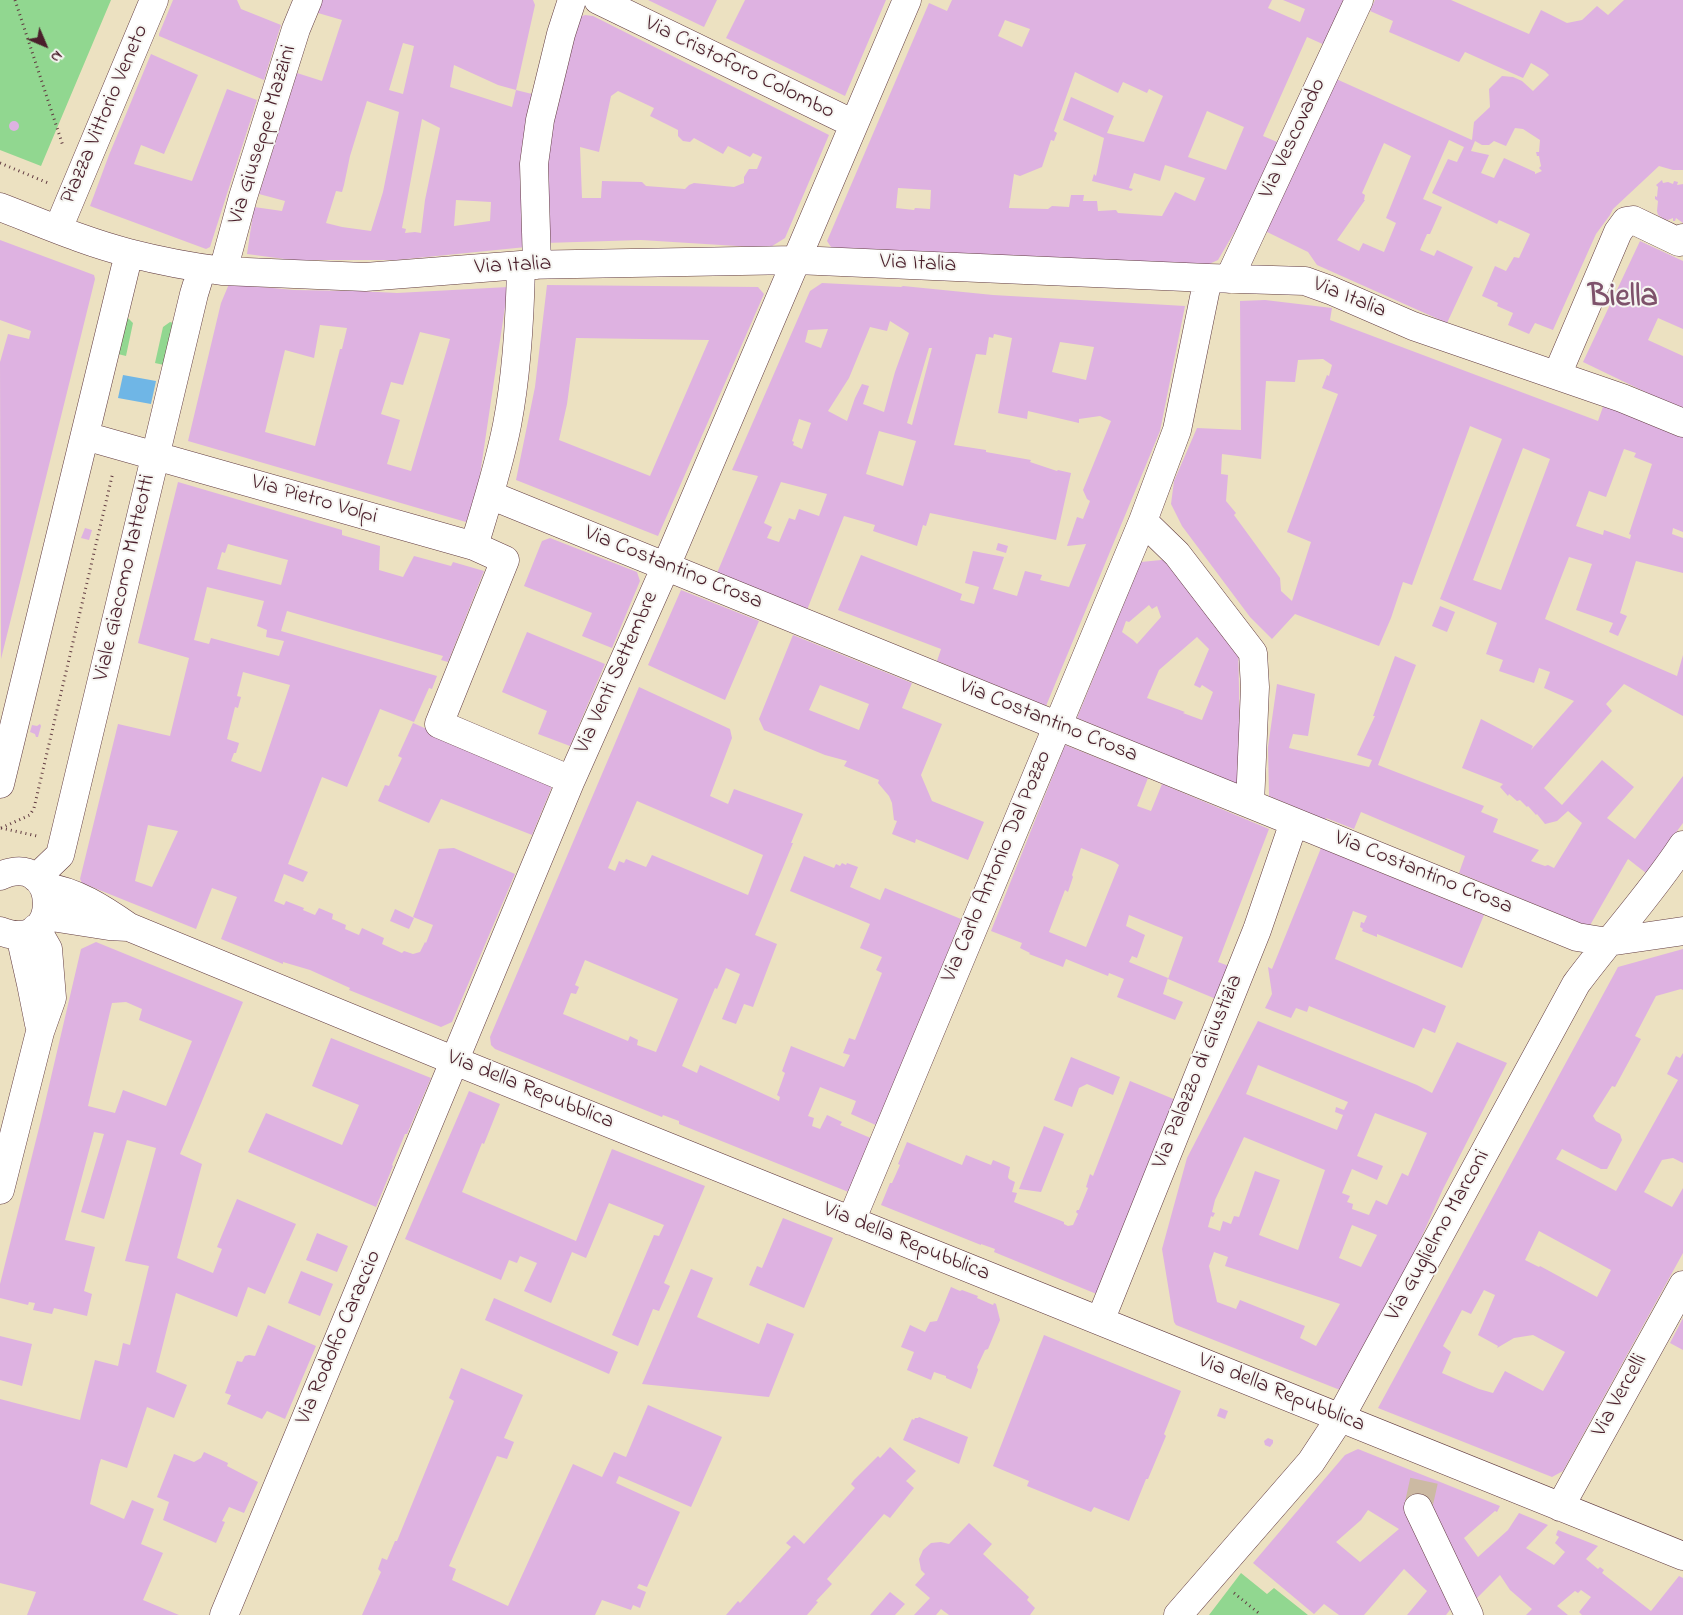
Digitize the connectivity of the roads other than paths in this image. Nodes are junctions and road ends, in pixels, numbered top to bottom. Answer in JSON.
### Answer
{"nodes":[{"id":1,"x":154,"y":0,"type":"edge"},
{"id":2,"x":308,"y":0,"type":"edge"},
{"id":3,"x":572,"y":0,"type":"edge"},
{"id":4,"x":598,"y":0,"type":"edge"},
{"id":5,"x":907,"y":0,"type":"edge"},
{"id":6,"x":1360,"y":0,"type":"edge"},
{"id":7,"x":854,"y":124,"type":"junction"},
{"id":8,"x":0,"y":207,"type":"edge"},
{"id":9,"x":58,"y":229,"type":"junction"},
{"id":10,"x":1683,"y":238,"type":"edge"},
{"id":11,"x":129,"y":253,"type":"junction"},
{"id":12,"x":796,"y":260,"type":"junction"},
{"id":13,"x":529,"y":265,"type":"junction"},
{"id":14,"x":213,"y":270,"type":"junction"},
{"id":15,"x":1218,"y":279,"type":"junction"},
{"id":16,"x":1557,"y":375,"type":"junction"},
{"id":17,"x":1683,"y":423,"type":"edge"},
{"id":18,"x":1177,"y":430,"type":"joint"},
{"id":19,"x":85,"y":436,"type":"junction"},
{"id":20,"x":144,"y":452,"type":"junction"},
{"id":21,"x":490,"y":495,"type":"junction"},
{"id":22,"x":1143,"y":521,"type":"junction"},
{"id":23,"x":474,"y":546,"type":"junction"},
{"id":24,"x":666,"y":566,"type":"junction"},
{"id":25,"x":1058,"y":726,"type":"junction"},
{"id":26,"x":571,"y":780,"type":"junction"},
{"id":27,"x":0,"y":784,"type":"edge"},
{"id":28,"x":1250,"y":804,"type":"junction"},
{"id":29,"x":1294,"y":822,"type":"junction"},
{"id":30,"x":1683,"y":845,"type":"edge"},
{"id":31,"x":0,"y":875,"type":"edge"},
{"id":32,"x":40,"y":883,"type":"junction"},
{"id":33,"x":129,"y":927,"type":"junction"},
{"id":34,"x":17,"y":929,"type":"edge"},
{"id":35,"x":1683,"y":931,"type":"edge"},
{"id":36,"x":1608,"y":942,"type":"junction"},
{"id":37,"x":456,"y":1061,"type":"junction"},
{"id":38,"x":0,"y":1190,"type":"edge"},
{"id":39,"x":851,"y":1221,"type":"junction"},
{"id":40,"x":1683,"y":1285,"type":"edge"},
{"id":41,"x":1100,"y":1321,"type":"junction"},
{"id":42,"x":1340,"y":1418,"type":"junction"},
{"id":43,"x":1560,"y":1507,"type":"junction"},
{"id":44,"x":1418,"y":1508,"type":"tunnel mouth"},
{"id":45,"x":1683,"y":1556,"type":"edge"},
{"id":46,"x":224,"y":1615,"type":"edge"},
{"id":47,"x":1178,"y":1615,"type":"edge"},
{"id":48,"x":1468,"y":1615,"type":"edge"}],
"edges":[{"from":1,"to":9,"type":"street","name":"Piazza Vittorio Veneto"},
{"from":2,"to":14,"type":"street","name":"Via Giuseppe Mazzini"},
{"from":3,"to":13,"type":"street"},
{"from":4,"to":7,"type":"street","name":"Via Cristoforo Colombo"},
{"from":5,"to":7,"type":"street","name":"Via Venti Settembre"},
{"from":6,"to":15,"type":"street","name":"Via Vescovado"},
{"from":7,"to":12,"type":"street","name":"Via Venti Settembre"},
{"from":8,"to":9,"type":"street","name":"Piazza Vittorio Veneto"},
{"from":9,"to":11,"type":"street","name":"Piazza Vittorio Veneto"},
{"from":10,"to":16,"type":"street"},
{"from":11,"to":14,"type":"street","name":"Via Italia"},
{"from":11,"to":19,"type":"street"},
{"from":12,"to":13,"type":"street","name":"Via Italia"},
{"from":12,"to":15,"type":"street","name":"Via Italia"},
{"from":12,"to":24,"type":"street","name":"Via Venti Settembre"},
{"from":13,"to":14,"type":"street","name":"Via Italia"},
{"from":13,"to":21,"type":"street"},
{"from":14,"to":20,"type":"street","name":"Viale Giacomo Matteotti"},
{"from":15,"to":16,"type":"street","name":"Via Italia"},
{"from":15,"to":18,"type":"street","name":"Via Vescovado"},
{"from":16,"to":17,"type":"street","name":"Via Italia"},
{"from":18,"to":22,"type":"street","name":"Via Carlo Antonio Dal Pozzo"},
{"from":19,"to":20,"type":"street","name":"Via Pietro Volpi"},
{"from":19,"to":27,"type":"street"},
{"from":20,"to":23,"type":"street","name":"Via Pietro Volpi"},
{"from":20,"to":32,"type":"street","name":"Viale Giacomo Matteotti"},
{"from":21,"to":23,"type":"street"},
{"from":21,"to":24,"type":"street","name":"Via Costantino Crosa"},
{"from":22,"to":25,"type":"street","name":"Via Carlo Antonio Dal Pozzo"},
{"from":22,"to":28,"type":"street"},
{"from":23,"to":26,"type":"street","name":"Via Pietro Volpi"},
{"from":24,"to":25,"type":"street","name":"Via Costantino Crosa"},
{"from":24,"to":26,"type":"street","name":"Via Venti Settembre"},
{"from":25,"to":28,"type":"street","name":"Via Costantino Crosa"},
{"from":25,"to":39,"type":"street","name":"Via Carlo Antonio Dal Pozzo"},
{"from":26,"to":37,"type":"street","name":"Via Venti Settembre"},
{"from":28,"to":29,"type":"street","name":"Via Costantino Crosa"},
{"from":29,"to":36,"type":"street","name":"Via Costantino Crosa"},
{"from":29,"to":41,"type":"street","name":"Via Palazzo di Giustizia"},
{"from":30,"to":36,"type":"street","name":"Via Guglielmo Marconi"},
{"from":31,"to":32,"type":"street","name":"Via della Repubblica"},
{"from":32,"to":33,"type":"street","name":"Via della Repubblica"},
{"from":32,"to":34,"type":"street"},
{"from":33,"to":34,"type":"street","name":"Via della Repubblica"},
{"from":33,"to":37,"type":"street","name":"Via della Repubblica"},
{"from":34,"to":38,"type":"street"},
{"from":35,"to":36,"type":"street","name":"Via Costantino Crosa"},
{"from":36,"to":42,"type":"street","name":"Via Guglielmo Marconi"},
{"from":37,"to":39,"type":"street","name":"Via della Repubblica"},
{"from":37,"to":46,"type":"street","name":"Via Rodolfo Caraccio"},
{"from":39,"to":41,"type":"street","name":"Via della Repubblica"},
{"from":40,"to":43,"type":"street","name":"Via Vercelli"},
{"from":41,"to":42,"type":"street","name":"Via della Repubblica"},
{"from":42,"to":43,"type":"street","name":"Via della Repubblica"},
{"from":42,"to":47,"type":"street","name":"Via Guglielmo Marconi"},
{"from":43,"to":45,"type":"street","name":"Via della Repubblica"},
{"from":44,"to":48,"type":"street"}]}
